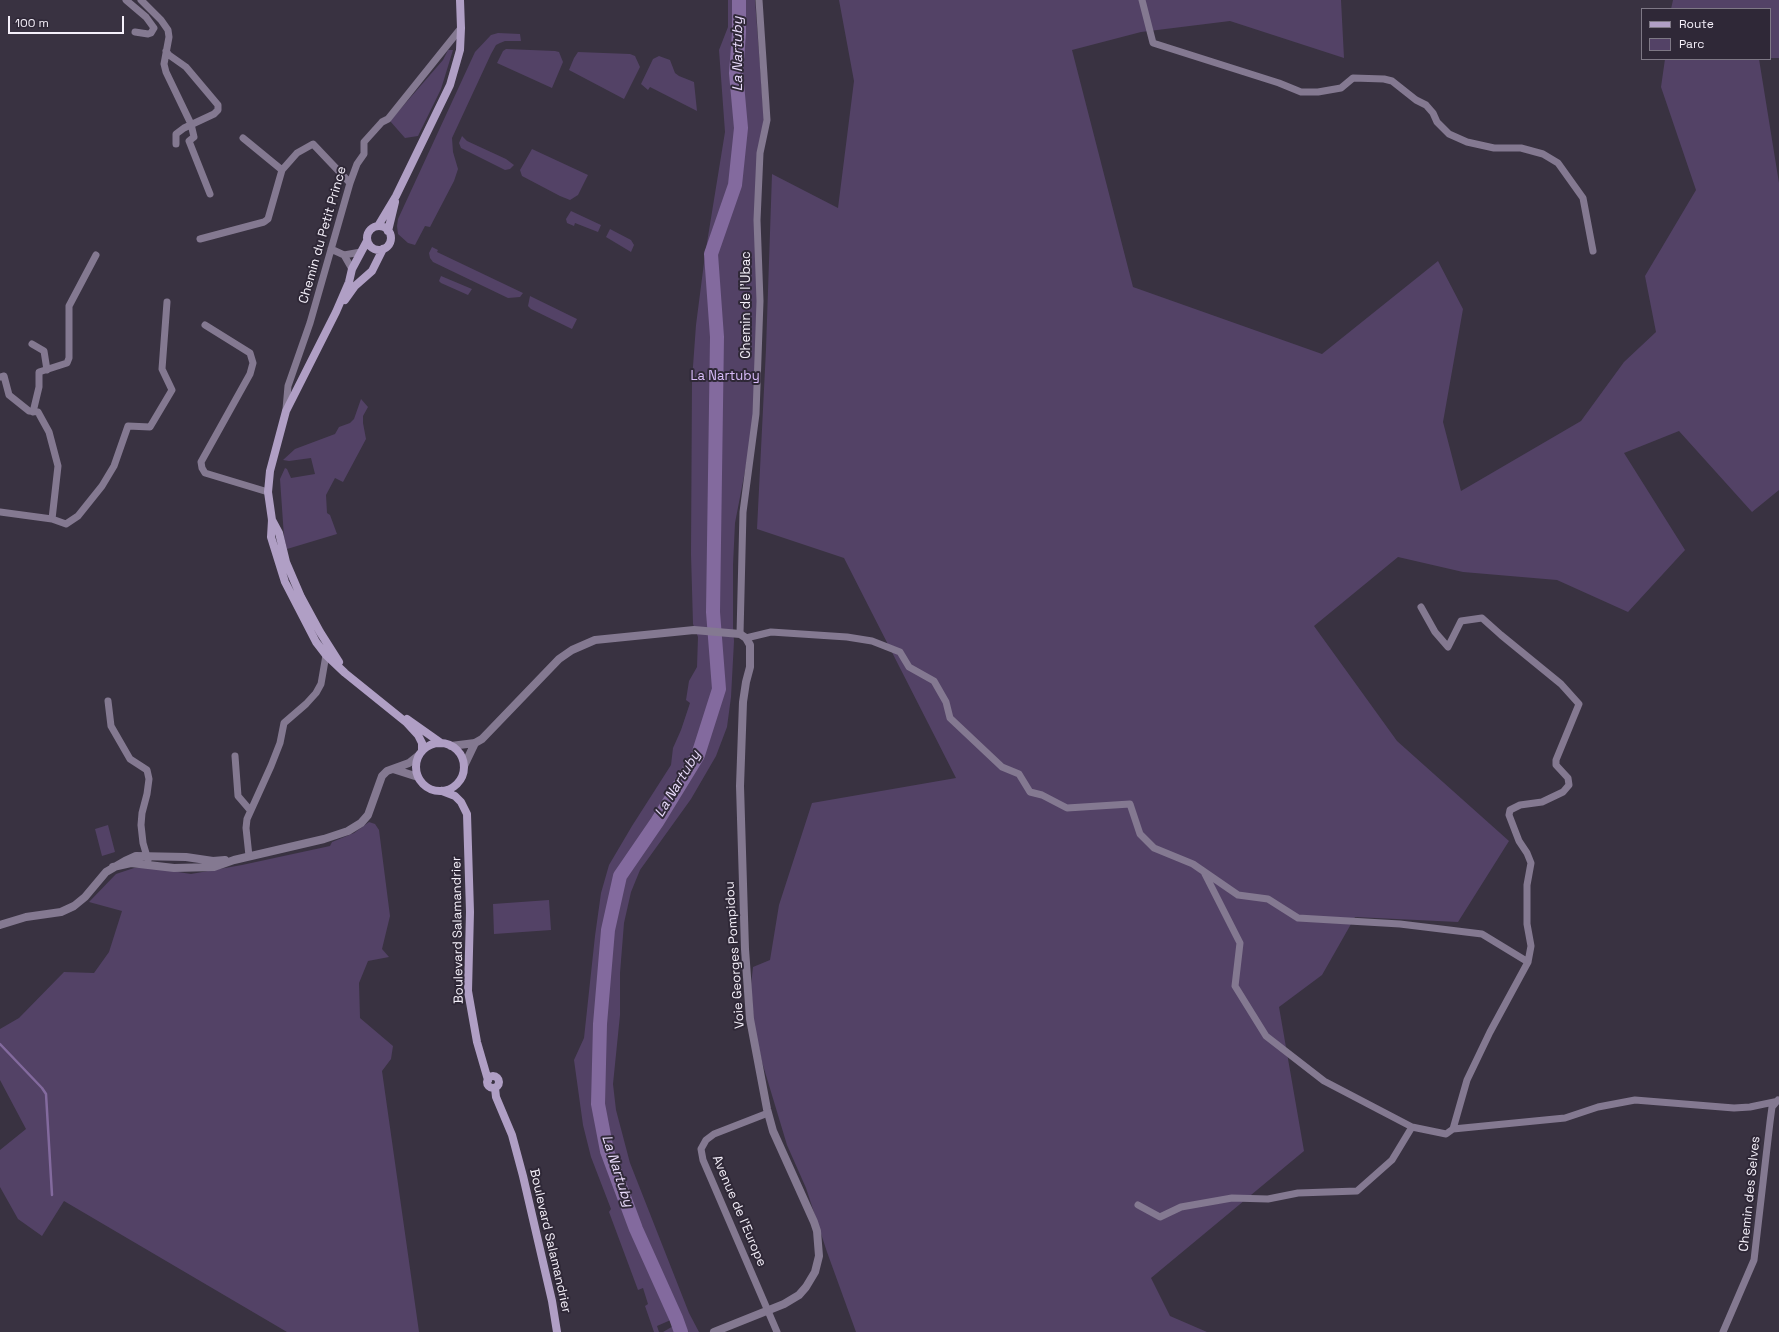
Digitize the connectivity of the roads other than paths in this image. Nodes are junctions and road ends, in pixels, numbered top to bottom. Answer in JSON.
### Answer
{"nodes":[{"id":1,"x":126,"y":0,"type":"edge"},
{"id":2,"x":141,"y":0,"type":"edge"},
{"id":3,"x":460,"y":0,"type":"edge"},
{"id":4,"x":758,"y":0,"type":"edge"},
{"id":5,"x":1142,"y":0,"type":"edge"},
{"id":6,"x":461,"y":28,"type":"junction"},
{"id":7,"x":135,"y":32,"type":"dead end"},
{"id":8,"x":166,"y":51,"type":"junction"},
{"id":9,"x":191,"y":124,"type":"junction"},
{"id":10,"x":243,"y":138,"type":"dead end"},
{"id":11,"x":176,"y":144,"type":"dead end"},
{"id":12,"x":282,"y":170,"type":"junction"},
{"id":13,"x":350,"y":183,"type":"junction"},
{"id":14,"x":210,"y":194,"type":"dead end"},
{"id":15,"x":396,"y":196,"type":"junction"},
{"id":16,"x":378,"y":226,"type":"junction"},
{"id":17,"x":388,"y":231,"type":"junction"},
{"id":18,"x":200,"y":240,"type":"dead end"},
{"id":19,"x":368,"y":241,"type":"junction"},
{"id":20,"x":331,"y":249,"type":"junction"},
{"id":21,"x":383,"y":249,"type":"junction"},
{"id":22,"x":1593,"y":250,"type":"dead end"},
{"id":23,"x":361,"y":252,"type":"junction"},
{"id":24,"x":96,"y":255,"type":"dead end"},
{"id":25,"x":344,"y":255,"type":"junction"},
{"id":26,"x":352,"y":269,"type":"junction"},
{"id":27,"x":364,"y":278,"type":"junction"},
{"id":28,"x":167,"y":302,"type":"dead end"},
{"id":29,"x":336,"y":312,"type":"junction"},
{"id":30,"x":205,"y":325,"type":"dead end"},
{"id":31,"x":32,"y":344,"type":"dead end"},
{"id":32,"x":47,"y":370,"type":"junction"},
{"id":33,"x":0,"y":377,"type":"edge"},
{"id":34,"x":286,"y":411,"type":"junction"},
{"id":35,"x":33,"y":412,"type":"junction"},
{"id":36,"x":268,"y":492,"type":"junction"},
{"id":37,"x":0,"y":512,"type":"edge"},
{"id":38,"x":52,"y":519,"type":"junction"},
{"id":39,"x":272,"y":520,"type":"junction"},
{"id":40,"x":296,"y":604,"type":"junction"},
{"id":41,"x":1421,"y":607,"type":"dead end"},
{"id":42,"x":307,"y":608,"type":"junction"},
{"id":43,"x":740,"y":635,"type":"junction"},
{"id":44,"x":326,"y":655,"type":"junction"},
{"id":45,"x":353,"y":680,"type":"junction"},
{"id":46,"x":108,"y":701,"type":"dead end"},
{"id":47,"x":399,"y":715,"type":"junction"},
{"id":48,"x":441,"y":743,"type":"junction"},
{"id":49,"x":475,"y":743,"type":"junction"},
{"id":50,"x":451,"y":746,"type":"junction"},
{"id":51,"x":421,"y":753,"type":"junction"},
{"id":52,"x":235,"y":756,"type":"dead end"},
{"id":53,"x":464,"y":766,"type":"junction"},
{"id":54,"x":392,"y":769,"type":"junction"},
{"id":55,"x":418,"y":777,"type":"junction"},
{"id":56,"x":442,"y":791,"type":"junction"},
{"id":57,"x":250,"y":810,"type":"junction"},
{"id":58,"x":249,"y":856,"type":"junction"},
{"id":59,"x":148,"y":860,"type":"junction"},
{"id":60,"x":1204,"y":872,"type":"junction"},
{"id":61,"x":0,"y":925,"type":"edge"},
{"id":62,"x":1528,"y":962,"type":"junction"},
{"id":63,"x":1778,"y":1100,"type":"edge"},
{"id":64,"x":768,"y":1112,"type":"junction"},
{"id":65,"x":1412,"y":1127,"type":"junction"},
{"id":66,"x":1453,"y":1129,"type":"junction"},
{"id":67,"x":1138,"y":1205,"type":"dead end"},
{"id":68,"x":768,"y":1310,"type":"junction"},
{"id":69,"x":557,"y":1332,"type":"edge"},
{"id":70,"x":714,"y":1332,"type":"edge"},
{"id":71,"x":777,"y":1332,"type":"edge"},
{"id":72,"x":1723,"y":1332,"type":"edge"}],
"edges":[{"from":1,"to":7,"type":"street"},
{"from":2,"to":8,"type":"street"},
{"from":3,"to":6,"type":"main road"},
{"from":4,"to":43,"type":"street","name":"Chemin de l'Ubac"},
{"from":5,"to":22,"type":"street"},
{"from":6,"to":13,"type":"street","name":"Chemin du Petit Prince"},
{"from":6,"to":15,"type":"main road"},
{"from":8,"to":9,"type":"street"},
{"from":8,"to":9,"type":"street"},
{"from":9,"to":11,"type":"street"},
{"from":9,"to":14,"type":"street"},
{"from":10,"to":12,"type":"street"},
{"from":12,"to":13,"type":"street"},
{"from":12,"to":18,"type":"street"},
{"from":13,"to":20,"type":"street","name":"Chemin du Petit Prince"},
{"from":15,"to":16,"type":"main road"},
{"from":15,"to":17,"type":"main road"},
{"from":16,"to":17,"type":"main road"},
{"from":16,"to":19,"type":"main road"},
{"from":17,"to":21,"type":"main road"},
{"from":19,"to":21,"type":"main road"},
{"from":19,"to":23,"type":"main road"},
{"from":20,"to":25,"type":"street"},
{"from":20,"to":34,"type":"street","name":"Chemin du Petit Prince"},
{"from":21,"to":27,"type":"main road"},
{"from":23,"to":25,"type":"street"},
{"from":23,"to":26,"type":"main road"},
{"from":24,"to":32,"type":"street"},
{"from":25,"to":26,"type":"street"},
{"from":26,"to":27,"type":"main road"},
{"from":26,"to":29,"type":"main road"},
{"from":27,"to":29,"type":"main road"},
{"from":28,"to":38,"type":"street"},
{"from":29,"to":34,"type":"main road"},
{"from":30,"to":36,"type":"street"},
{"from":31,"to":32,"type":"street"},
{"from":32,"to":35,"type":"street"},
{"from":33,"to":35,"type":"street"},
{"from":34,"to":36,"type":"main road"},
{"from":35,"to":38,"type":"street"},
{"from":36,"to":39,"type":"main road"},
{"from":37,"to":38,"type":"street"},
{"from":39,"to":40,"type":"main road"},
{"from":39,"to":42,"type":"main road"},
{"from":40,"to":42,"type":"main road"},
{"from":40,"to":44,"type":"main road"},
{"from":41,"to":62,"type":"street"},
{"from":42,"to":45,"type":"main road"},
{"from":43,"to":49,"type":"street"},
{"from":43,"to":60,"type":"street"},
{"from":43,"to":64,"type":"street","name":"Voie Georges Pompidou"},
{"from":44,"to":45,"type":"main road"},
{"from":44,"to":57,"type":"street"},
{"from":45,"to":47,"type":"main road"},
{"from":46,"to":59,"type":"street"},
{"from":47,"to":48,"type":"main road"},
{"from":47,"to":51,"type":"main road"},
{"from":48,"to":50,"type":"main road"},
{"from":48,"to":51,"type":"main road"},
{"from":49,"to":50,"type":"street"},
{"from":49,"to":53,"type":"street"},
{"from":50,"to":53,"type":"main road"},
{"from":51,"to":54,"type":"street"},
{"from":51,"to":55,"type":"main road"},
{"from":52,"to":57,"type":"street"},
{"from":53,"to":56,"type":"main road"},
{"from":54,"to":55,"type":"street"},
{"from":54,"to":58,"type":"street"},
{"from":55,"to":56,"type":"main road"},
{"from":56,"to":69,"type":"main road","name":"Boulevard Salamandrier"},
{"from":57,"to":58,"type":"street"},
{"from":58,"to":59,"type":"street"},
{"from":59,"to":61,"type":"street"},
{"from":60,"to":62,"type":"street"},
{"from":60,"to":65,"type":"street"},
{"from":62,"to":66,"type":"street"},
{"from":63,"to":66,"type":"street"},
{"from":63,"to":72,"type":"street","name":"Chemin des Selves"},
{"from":64,"to":68,"type":"street","name":"Voie Georges Pompidou"},
{"from":64,"to":68,"type":"street","name":"Avenue de l'Europe"},
{"from":65,"to":66,"type":"street"},
{"from":65,"to":67,"type":"street"},
{"from":68,"to":70,"type":"street","name":"Voie Georges Pompidou"},
{"from":68,"to":71,"type":"street","name":"Avenue de l'Europe"}]}
